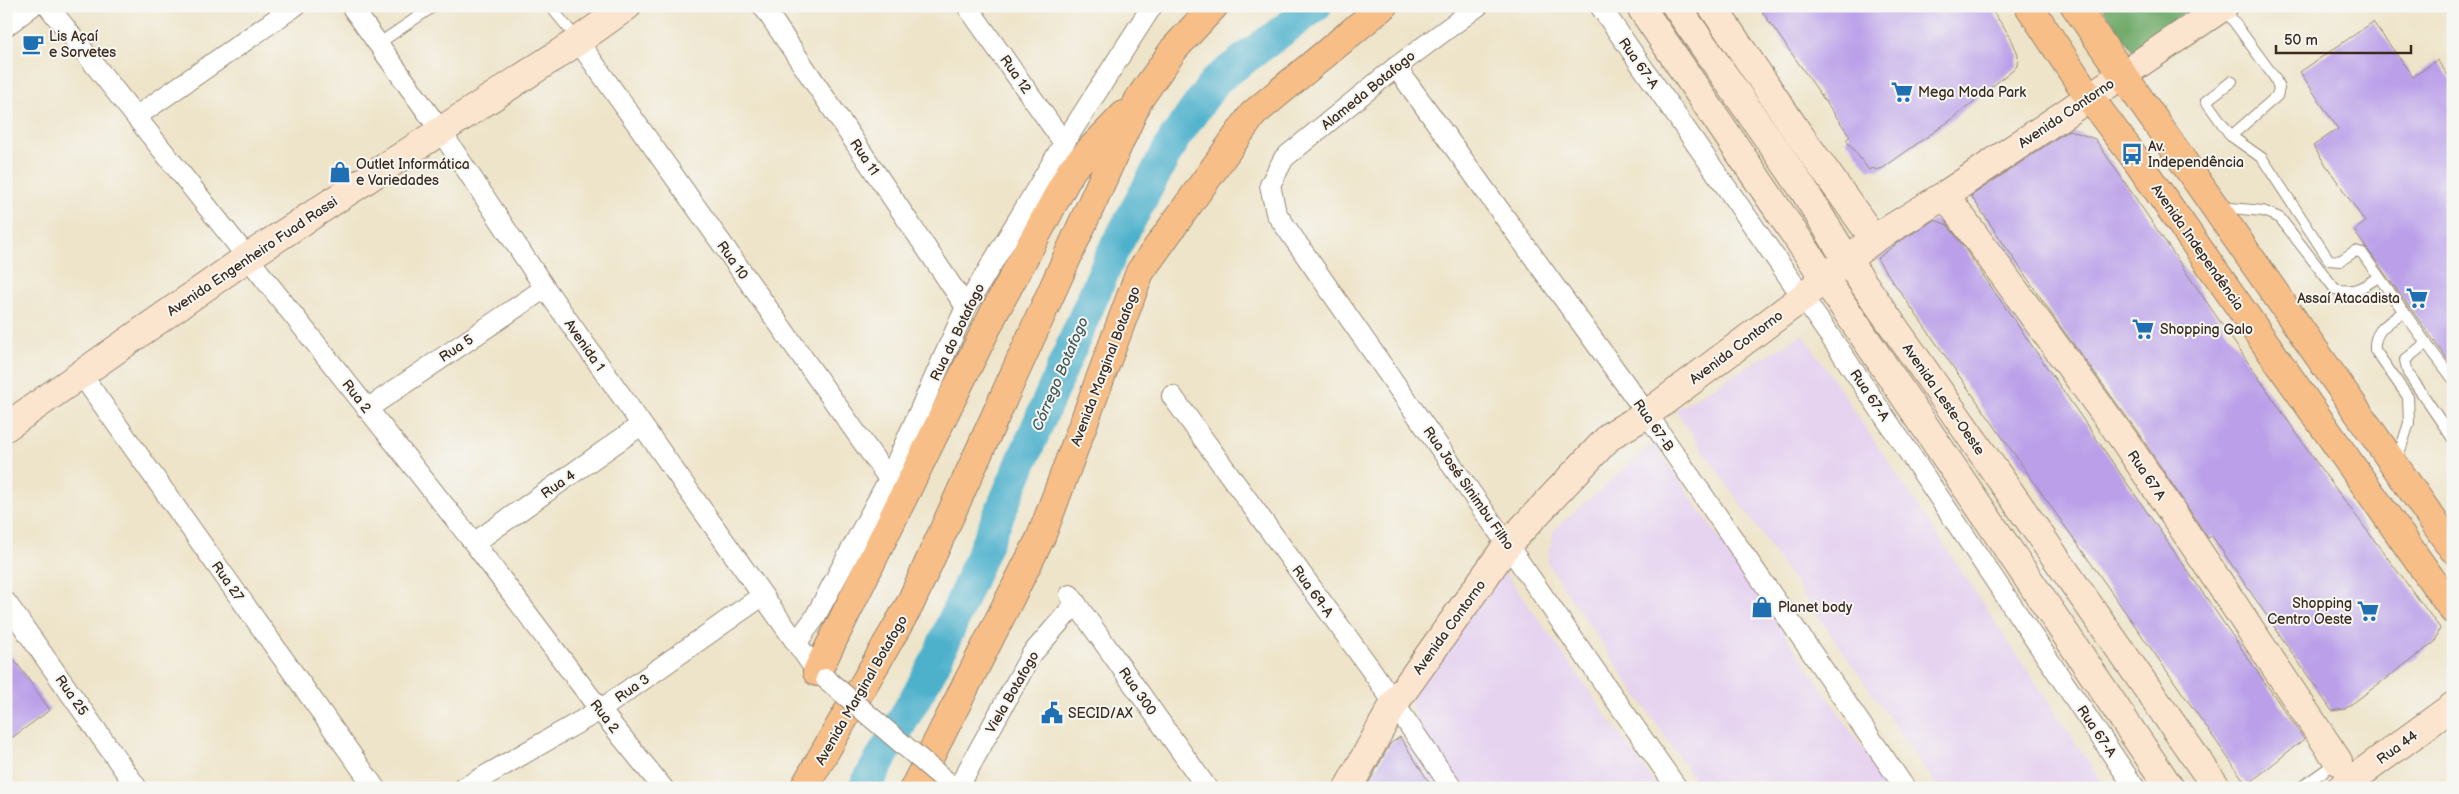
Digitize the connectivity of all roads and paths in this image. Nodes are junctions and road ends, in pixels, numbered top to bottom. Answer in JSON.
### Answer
{"nodes":[{"id":1,"x":32,"y":6,"type":"edge"},
{"id":2,"x":48,"y":6,"type":"edge"},
{"id":3,"x":294,"y":6,"type":"edge"},
{"id":4,"x":351,"y":6,"type":"edge"},
{"id":5,"x":434,"y":6,"type":"edge"},
{"id":6,"x":550,"y":6,"type":"edge"},
{"id":7,"x":627,"y":6,"type":"edge"},
{"id":8,"x":763,"y":6,"type":"edge"},
{"id":9,"x":967,"y":6,"type":"edge"},
{"id":10,"x":1152,"y":6,"type":"edge"},
{"id":11,"x":1214,"y":6,"type":"edge"},
{"id":12,"x":1383,"y":6,"type":"edge"},
{"id":13,"x":1478,"y":6,"type":"edge"},
{"id":14,"x":1600,"y":6,"type":"edge"},
{"id":15,"x":1640,"y":6,"type":"edge"},
{"id":16,"x":1676,"y":6,"type":"edge"},
{"id":17,"x":1712,"y":6,"type":"edge"},
{"id":18,"x":2029,"y":6,"type":"edge"},
{"id":19,"x":2075,"y":6,"type":"edge"},
{"id":20,"x":2224,"y":7,"type":"edge"},
{"id":21,"x":6,"y":26,"type":"edge"},
{"id":22,"x":578,"y":41,"type":"junction"},
{"id":23,"x":378,"y":44,"type":"junction"},
{"id":24,"x":1396,"y":67,"type":"junction"},
{"id":25,"x":2122,"y":74,"type":"junction"},
{"id":26,"x":2232,"y":81,"type":"dead end"},
{"id":27,"x":2090,"y":98,"type":"junction"},
{"id":28,"x":1139,"y":99,"type":"junction"},
{"id":29,"x":137,"y":116,"type":"junction"},
{"id":30,"x":440,"y":130,"type":"junction"},
{"id":31,"x":1798,"y":133,"type":"junction"},
{"id":32,"x":2231,"y":136,"type":"junction"},
{"id":33,"x":1064,"y":143,"type":"junction"},
{"id":34,"x":1270,"y":185,"type":"joint"},
{"id":35,"x":1803,"y":189,"type":"junction"},
{"id":36,"x":1945,"y":195,"type":"junction"},
{"id":37,"x":2216,"y":206,"type":"junction"},
{"id":38,"x":1874,"y":239,"type":"junction"},
{"id":39,"x":248,"y":257,"type":"junction"},
{"id":40,"x":1847,"y":260,"type":"junction"},
{"id":41,"x":1824,"y":278,"type":"junction"},
{"id":42,"x":2378,"y":278,"type":"junction"},
{"id":43,"x":545,"y":288,"type":"junction"},
{"id":44,"x":1802,"y":297,"type":"junction"},
{"id":45,"x":966,"y":308,"type":"junction"},
{"id":46,"x":2403,"y":312,"type":"junction"},
{"id":47,"x":2426,"y":343,"type":"junction"},
{"id":48,"x":1852,"y":345,"type":"junction"},
{"id":49,"x":81,"y":374,"type":"junction"},
{"id":50,"x":2453,"y":379,"type":"edge"},
{"id":51,"x":1172,"y":396,"type":"dead end"},
{"id":52,"x":367,"y":409,"type":"junction"},
{"id":53,"x":1647,"y":414,"type":"junction"},
{"id":54,"x":641,"y":425,"type":"junction"},
{"id":55,"x":6,"y":427,"type":"edge"},
{"id":56,"x":2453,"y":439,"type":"edge"},
{"id":57,"x":2395,"y":465,"type":"junction"},
{"id":58,"x":889,"y":479,"type":"junction"},
{"id":59,"x":474,"y":543,"type":"junction"},
{"id":60,"x":1508,"y":544,"type":"junction"},
{"id":61,"x":2453,"y":550,"type":"edge"},
{"id":62,"x":762,"y":596,"type":"junction"},
{"id":63,"x":1073,"y":599,"type":"joint"},
{"id":64,"x":6,"y":602,"type":"edge"},
{"id":65,"x":2453,"y":610,"type":"edge"},
{"id":66,"x":797,"y":642,"type":"junction"},
{"id":67,"x":822,"y":676,"type":"junction"},
{"id":68,"x":1394,"y":704,"type":"junction"},
{"id":69,"x":2453,"y":706,"type":"edge"},
{"id":70,"x":600,"y":710,"type":"junction"},
{"id":71,"x":495,"y":769,"type":"junction"},
{"id":72,"x":2346,"y":779,"type":"edge"},
{"id":73,"x":952,"y":786,"type":"edge"},
{"id":74,"x":137,"y":788,"type":"edge"},
{"id":75,"x":375,"y":788,"type":"edge"},
{"id":76,"x":464,"y":788,"type":"edge"},
{"id":77,"x":486,"y":788,"type":"edge"},
{"id":78,"x":663,"y":788,"type":"edge"},
{"id":79,"x":804,"y":788,"type":"edge"},
{"id":80,"x":914,"y":788,"type":"edge"},
{"id":81,"x":1207,"y":788,"type":"edge"},
{"id":82,"x":1348,"y":788,"type":"edge"},
{"id":83,"x":1452,"y":788,"type":"edge"},
{"id":84,"x":1677,"y":788,"type":"edge"},
{"id":85,"x":1905,"y":788,"type":"edge"},
{"id":86,"x":2135,"y":788,"type":"edge"},
{"id":87,"x":2170,"y":788,"type":"edge"},
{"id":88,"x":2217,"y":788,"type":"edge"},
{"id":89,"x":2300,"y":788,"type":"edge"}],
"edges":[{"from":1,"to":21,"type":"street"},
{"from":2,"to":29,"type":"street","name":"Rua 2"},
{"from":3,"to":29,"type":"street"},
{"from":4,"to":23,"type":"street","name":"Avenida 1"},
{"from":5,"to":23,"type":"lane"},
{"from":6,"to":22,"type":"lane"},
{"from":7,"to":22,"type":"main road","name":"Avenida Engenheiro Fuad Rassi"},
{"from":8,"to":45,"type":"street","name":"Rua 11"},
{"from":9,"to":33,"type":"street","name":"Rua 12"},
{"from":10,"to":33,"type":"street","name":"Rua do Botafogo"},
{"from":11,"to":28,"type":"main road","name":"Avenida Marginal Botafogo"},
{"from":12,"to":80,"type":"main road","name":"Avenida Marginal Botafogo"},
{"from":13,"to":24,"type":"street","name":"Alameda Botafogo"},
{"from":14,"to":44,"type":"street","name":"Rua 67-A"},
{"from":15,"to":41,"type":"main road"},
{"from":16,"to":35,"type":"main road","name":"Avenida Leste-Oeste"},
{"from":17,"to":31,"type":"main road"},
{"from":18,"to":27,"type":"main road","name":"Avenida Independência"},
{"from":19,"to":25,"type":"main road"},
{"from":20,"to":25,"type":"main road","name":"Avenida Contorno"},
{"from":20,"to":32,"type":"lane"},
{"from":22,"to":30,"type":"main road","name":"Avenida Engenheiro Fuad Rassi"},
{"from":22,"to":58,"type":"street","name":"Rua 10"},
{"from":23,"to":30,"type":"street","name":"Avenida 1"},
{"from":24,"to":34,"type":"street","name":"Alameda Botafogo"},
{"from":24,"to":53,"type":"street","name":"Rua 67-B"},
{"from":25,"to":27,"type":"main road","name":"Avenida Contorno"},
{"from":25,"to":37,"type":"main road"},
{"from":26,"to":32,"type":"lane"},
{"from":27,"to":36,"type":"main road","name":"Avenida Contorno"},
{"from":27,"to":65,"type":"main road","name":"Avenida Independência"},
{"from":28,"to":67,"type":"main road"},
{"from":28,"to":79,"type":"main road","name":"Avenida Marginal Botafogo"},
{"from":29,"to":39,"type":"street","name":"Rua 2"},
{"from":30,"to":39,"type":"main road","name":"Avenida Engenheiro Fuad Rassi"},
{"from":30,"to":43,"type":"street","name":"Avenida 1"},
{"from":31,"to":35,"type":"main road"},
{"from":31,"to":38,"type":"main road"},
{"from":32,"to":42,"type":"lane"},
{"from":33,"to":45,"type":"street","name":"Rua do Botafogo"},
{"from":34,"to":60,"type":"street","name":"Rua José Sinimbu Filho"},
{"from":35,"to":40,"type":"main road","name":"Avenida Leste-Oeste"},
{"from":36,"to":38,"type":"main road","name":"Avenida Contorno"},
{"from":36,"to":72,"type":"main road","name":"Rua 67 A"},
{"from":37,"to":42,"type":"lane"},
{"from":37,"to":57,"type":"main road"},
{"from":38,"to":40,"type":"main road","name":"Avenida Contorno"},
{"from":39,"to":49,"type":"main road","name":"Avenida Engenheiro Fuad Rassi"},
{"from":39,"to":52,"type":"street","name":"Rua 2"},
{"from":40,"to":41,"type":"main road","name":"Avenida Contorno"},
{"from":40,"to":88,"type":"main road","name":"Avenida Leste-Oeste"},
{"from":41,"to":44,"type":"main road","name":"Avenida Contorno"},
{"from":41,"to":48,"type":"main road"},
{"from":42,"to":46,"type":"lane"},
{"from":43,"to":52,"type":"street","name":"Rua 5"},
{"from":43,"to":54,"type":"street","name":"Avenida 1"},
{"from":44,"to":48,"type":"street","name":"Rua 67-A"},
{"from":44,"to":53,"type":"main road","name":"Avenida Contorno"},
{"from":45,"to":58,"type":"street","name":"Rua do Botafogo"},
{"from":46,"to":47,"type":"lane"},
{"from":46,"to":57,"type":"lane"},
{"from":47,"to":50,"type":"lane"},
{"from":47,"to":56,"type":"lane"},
{"from":48,"to":86,"type":"street","name":"Rua 67-A"},
{"from":48,"to":87,"type":"main road"},
{"from":49,"to":55,"type":"main road","name":"Avenida Engenheiro Fuad Rassi"},
{"from":49,"to":75,"type":"street","name":"Rua 27"},
{"from":51,"to":68,"type":"street","name":"Rua 69-A"},
{"from":52,"to":59,"type":"street","name":"Rua 2"},
{"from":53,"to":60,"type":"main road","name":"Avenida Contorno"},
{"from":53,"to":85,"type":"street","name":"Rua 67-B"},
{"from":54,"to":59,"type":"street","name":"Rua 4"},
{"from":54,"to":62,"type":"street","name":"Avenida 1"},
{"from":57,"to":61,"type":"main road"},
{"from":58,"to":66,"type":"street","name":"Rua do Botafogo"},
{"from":59,"to":70,"type":"street","name":"Rua 2"},
{"from":60,"to":68,"type":"main road","name":"Avenida Contorno"},
{"from":60,"to":84,"type":"street","name":"Rua José Sinimbu Filho"},
{"from":62,"to":66,"type":"street","name":"Avenida 1"},
{"from":62,"to":70,"type":"street","name":"Rua 3"},
{"from":63,"to":73,"type":"street","name":"Viela Botafogo"},
{"from":63,"to":81,"type":"street","name":"Rua 300"},
{"from":64,"to":74,"type":"street","name":"Rua 25"},
{"from":66,"to":67,"type":"street","name":"Avenida 1"},
{"from":67,"to":73,"type":"street","name":"Avenida 1","bridge":true},
{"from":68,"to":82,"type":"main road","name":"Avenida Contorno"},
{"from":68,"to":83,"type":"street","name":"Rua 69-A"},
{"from":69,"to":72,"type":"main road","name":"Rua 44"},
{"from":70,"to":71,"type":"street","name":"Rua 3"},
{"from":70,"to":78,"type":"street","name":"Rua 2"},
{"from":71,"to":76,"type":"street","name":"Rua 3"},
{"from":71,"to":77,"type":"street"},
{"from":72,"to":89,"type":"lane","name":"Rua 44"}]}
